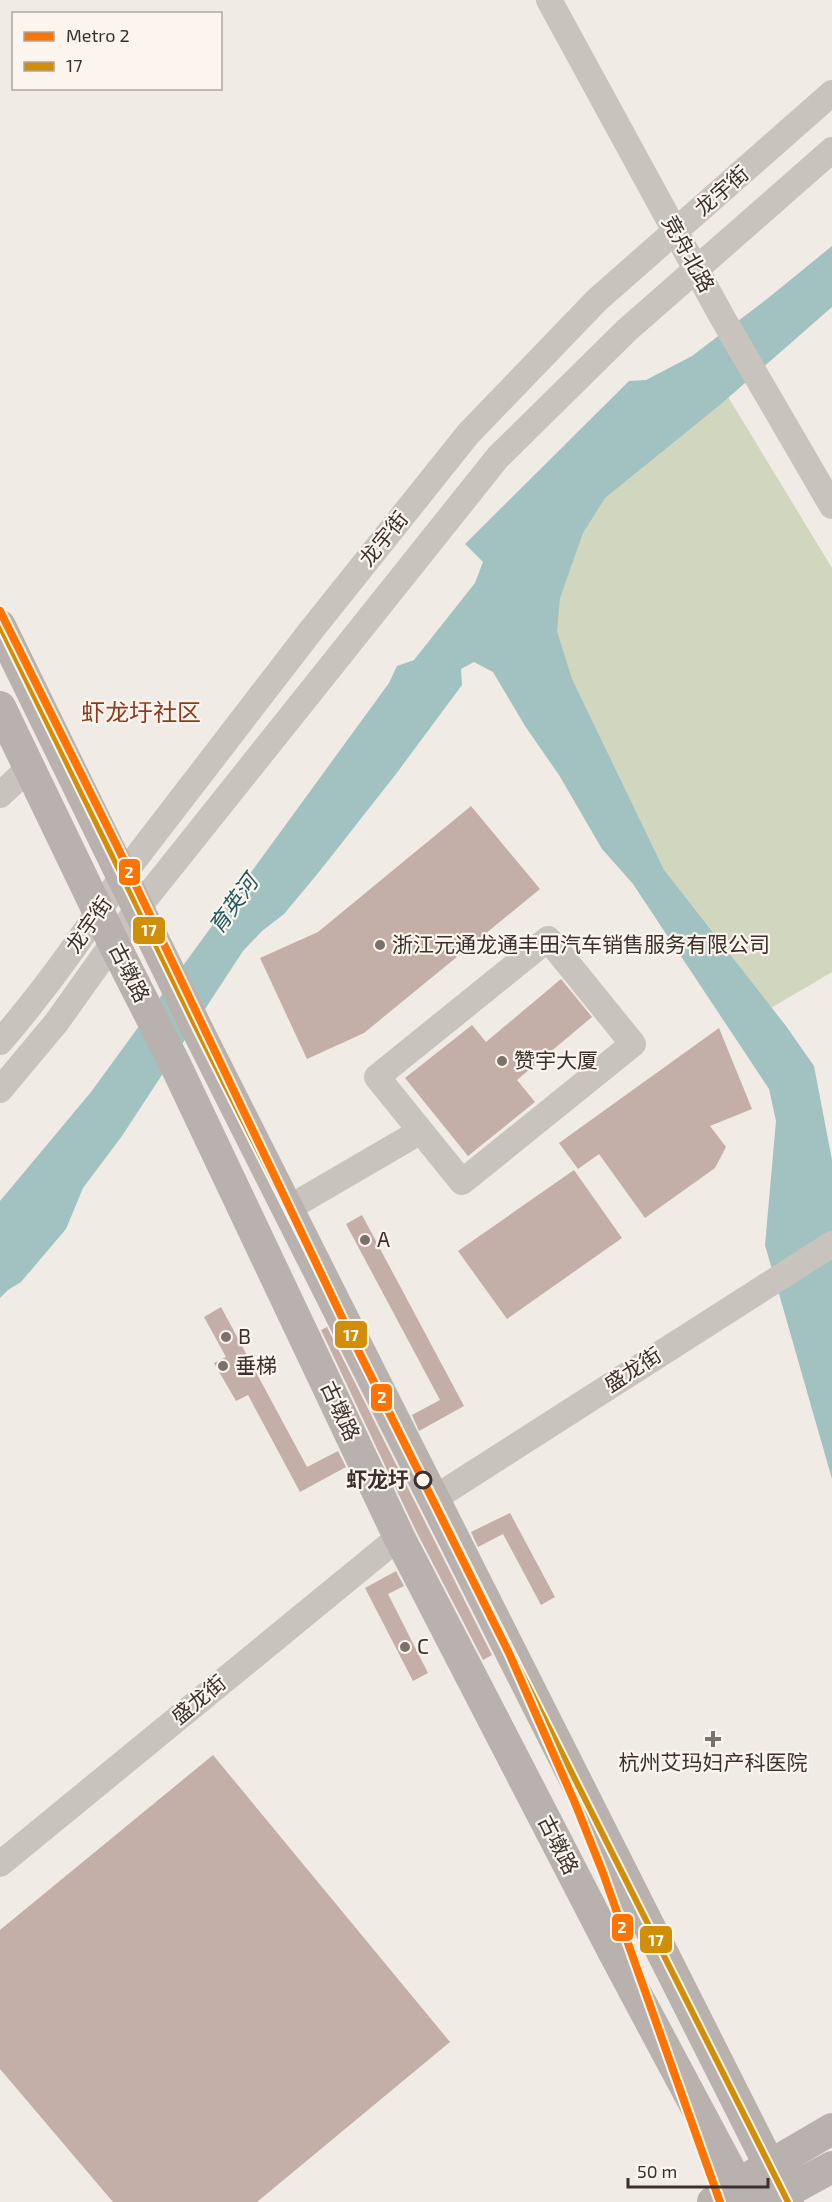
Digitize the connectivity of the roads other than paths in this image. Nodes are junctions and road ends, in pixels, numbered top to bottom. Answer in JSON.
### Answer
{"nodes":[{"id":1,"x":549,"y":0,"type":"edge"},
{"id":2,"x":832,"y":93,"type":"edge"},
{"id":3,"x":832,"y":150,"type":"edge"},
{"id":4,"x":675,"y":232,"type":"junction"},
{"id":5,"x":697,"y":268,"type":"junction"},
{"id":6,"x":832,"y":506,"type":"edge"},
{"id":7,"x":0,"y":626,"type":"edge"},
{"id":8,"x":0,"y":706,"type":"edge"},
{"id":9,"x":30,"y":767,"type":"junction"},
{"id":10,"x":0,"y":795,"type":"edge"},
{"id":11,"x":122,"y":876,"type":"junction"},
{"id":12,"x":138,"y":908,"type":"junction"},
{"id":13,"x":99,"y":912,"type":"junction"},
{"id":14,"x":114,"y":944,"type":"junction"},
{"id":15,"x":0,"y":1042,"type":"edge"},
{"id":16,"x":0,"y":1090,"type":"edge"},
{"id":17,"x":421,"y":1131,"type":"junction"},
{"id":18,"x":289,"y":1208,"type":"junction"},
{"id":19,"x":832,"y":1244,"type":"edge"},
{"id":20,"x":435,"y":1498,"type":"junction"},
{"id":21,"x":399,"y":1537,"type":"junction"},
{"id":22,"x":0,"y":1864,"type":"edge"},
{"id":23,"x":832,"y":2129,"type":"edge"},
{"id":24,"x":770,"y":2165,"type":"junction"},
{"id":25,"x":832,"y":2167,"type":"edge"},
{"id":26,"x":742,"y":2193,"type":"edge"},
{"id":27,"x":780,"y":2199,"type":"edge"},
{"id":28,"x":713,"y":2202,"type":"edge"}],
"edges":[{"from":1,"to":4,"type":"street","name":"竞舟北路"},
{"from":2,"to":4,"type":"street","name":"龙宇街"},
{"from":3,"to":5,"type":"street","name":"龙宇街"},
{"from":4,"to":5,"type":"street","name":"竞舟北路"},
{"from":4,"to":11,"type":"street","name":"龙宇街"},
{"from":5,"to":6,"type":"street","name":"竞舟北路"},
{"from":5,"to":12,"type":"street","name":"龙宇街"},
{"from":7,"to":11,"type":"main road","name":"古墩路"},
{"from":8,"to":9,"type":"main road","name":"古墩路"},
{"from":9,"to":10,"type":"street"},
{"from":9,"to":13,"type":"main road","name":"古墩路"},
{"from":11,"to":12,"type":"main road","name":"古墩路"},
{"from":11,"to":13,"type":"street","name":"龙宇街"},
{"from":12,"to":14,"type":"street","name":"龙宇街"},
{"from":12,"to":18,"type":"main road","name":"古墩路"},
{"from":13,"to":14,"type":"main road","name":"古墩路"},
{"from":13,"to":15,"type":"street","name":"龙宇街"},
{"from":14,"to":16,"type":"street","name":"龙宇街"},
{"from":14,"to":21,"type":"main road","name":"古墩路"},
{"from":17,"to":17,"type":"street"},
{"from":17,"to":18,"type":"street"},
{"from":18,"to":20,"type":"main road","name":"古墩路"},
{"from":19,"to":20,"type":"street","name":"盛龙街"},
{"from":20,"to":24,"type":"main road","name":"古墩路"},
{"from":21,"to":22,"type":"street","name":"盛龙街"},
{"from":21,"to":26,"type":"main road","name":"古墩路"},
{"from":23,"to":24,"type":"main road"},
{"from":24,"to":26,"type":"main road"},
{"from":24,"to":27,"type":"main road","name":"古墩路"},
{"from":25,"to":27,"type":"main road"},
{"from":26,"to":28,"type":"main road"}]}
